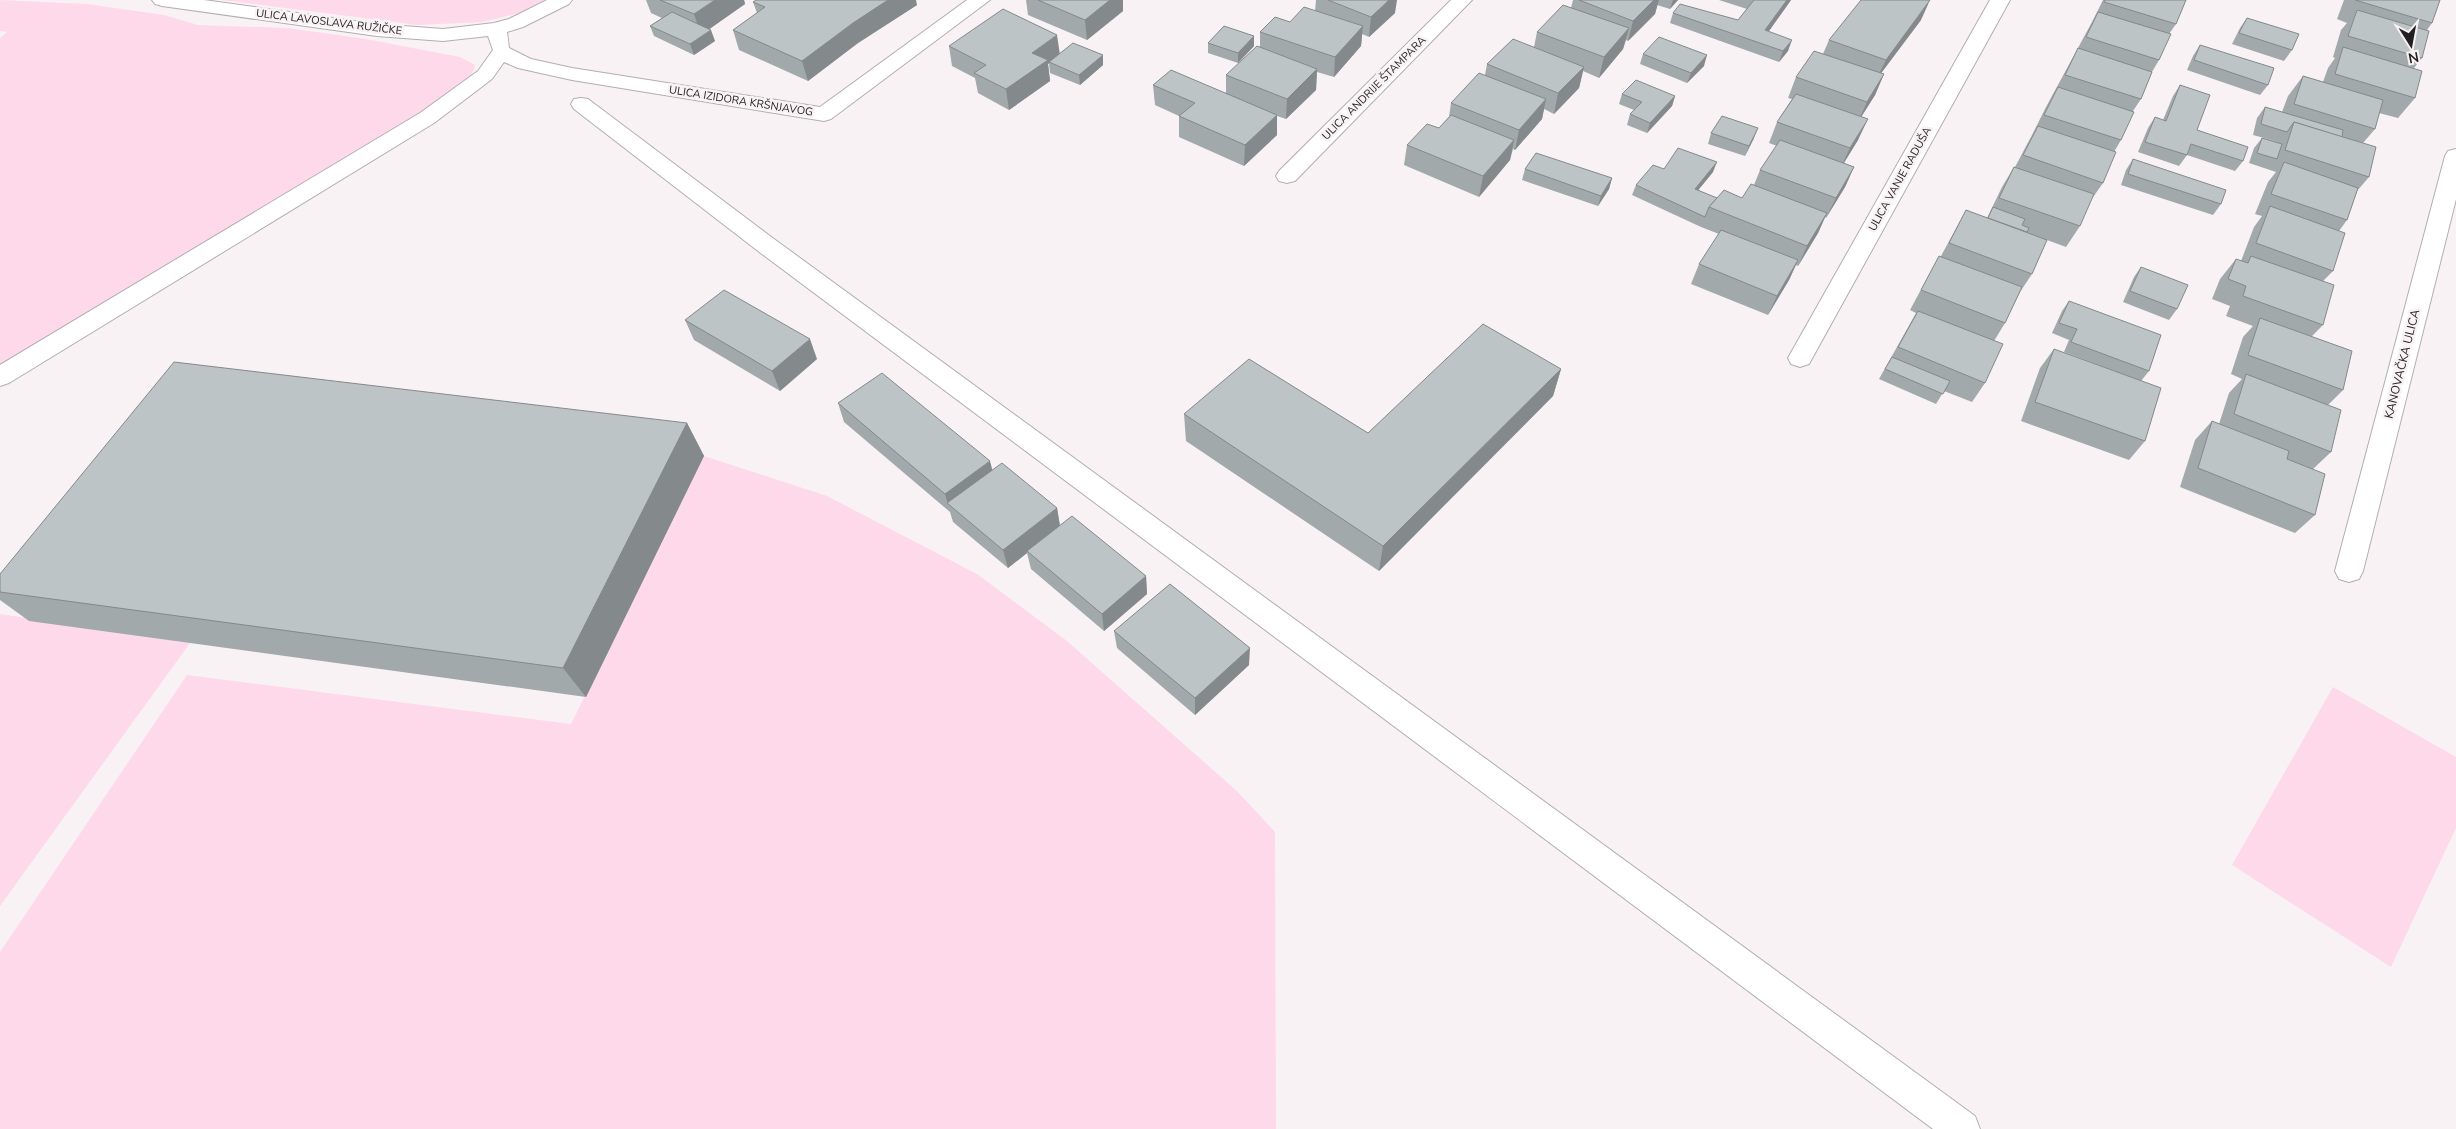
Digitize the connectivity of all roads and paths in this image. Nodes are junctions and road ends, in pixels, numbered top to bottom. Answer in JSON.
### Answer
{"nodes":[{"id":1,"x":162,"y":0,"type":"edge"},
{"id":2,"x":562,"y":0,"type":"edge"},
{"id":3,"x":980,"y":0,"type":"edge"},
{"id":4,"x":1462,"y":0,"type":"edge"},
{"id":5,"x":2000,"y":0,"type":"edge"},
{"id":6,"x":496,"y":29,"type":"junction"},
{"id":7,"x":501,"y":52,"type":"junction"},
{"id":8,"x":581,"y":104,"type":"dead end"},
{"id":9,"x":2456,"y":156,"type":"edge"},
{"id":10,"x":1287,"y":176,"type":"dead end"},
{"id":11,"x":1800,"y":358,"type":"dead end"},
{"id":12,"x":0,"y":377,"type":"edge"},
{"id":13,"x":2349,"y":571,"type":"dead end"},
{"id":14,"x":1962,"y":1129,"type":"edge"}],
"edges":[{"from":1,"to":6,"type":"street","name":"ULICA LAVOSLAVA RUŽIČKE"},
{"from":2,"to":6,"type":"street","name":"ULICA LAVOSLAVA RUŽIČKE"},
{"from":3,"to":7,"type":"street","name":"ULICA IZIDORA KRŠNJAVOG"},
{"from":4,"to":10,"type":"street","name":"ULICA ANDRIJE ŠTAMPARA"},
{"from":5,"to":11,"type":"street","name":"ULICA VANJE RADUŠA"},
{"from":6,"to":7,"type":"street"},
{"from":7,"to":12,"type":"street"},
{"from":8,"to":14,"type":"street"},
{"from":9,"to":13,"type":"street","name":"KANOVAČKA ULICA"}]}
